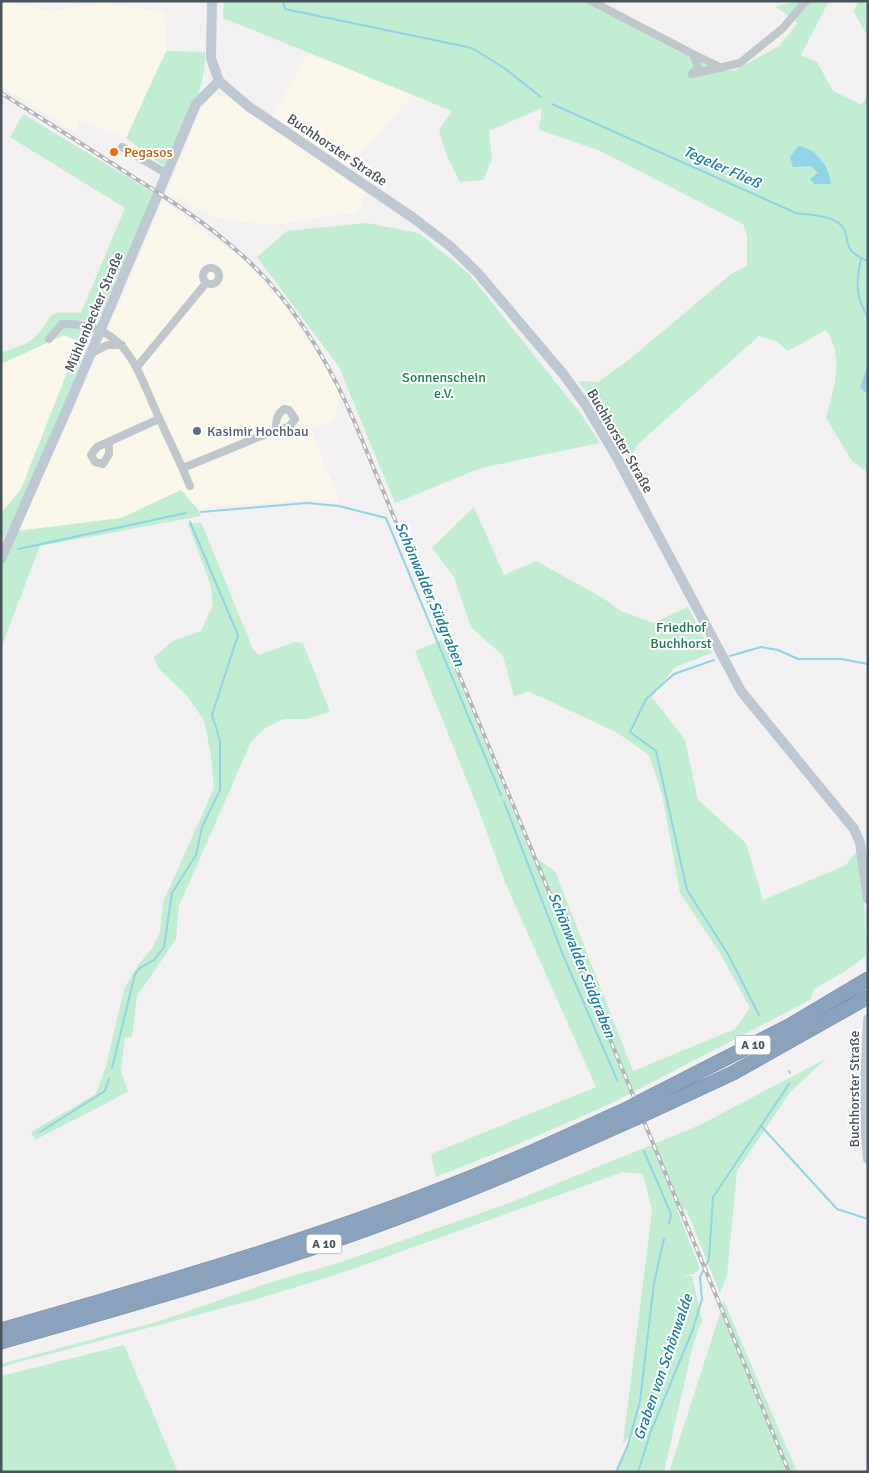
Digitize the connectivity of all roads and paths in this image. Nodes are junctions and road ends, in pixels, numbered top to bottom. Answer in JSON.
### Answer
{"nodes":[{"id":1,"x":591,"y":1,"type":"edge"},
{"id":2,"x":806,"y":1,"type":"edge"},
{"id":3,"x":212,"y":4,"type":"edge"},
{"id":4,"x":693,"y":54,"type":"junction"},
{"id":5,"x":722,"y":68,"type":"junction"},
{"id":6,"x":219,"y":81,"type":"junction"},
{"id":7,"x":122,"y":147,"type":"dead end"},
{"id":8,"x":166,"y":174,"type":"junction"},
{"id":9,"x":206,"y":283,"type":"dead end"},
{"id":10,"x":101,"y":330,"type":"junction"},
{"id":11,"x":49,"y":338,"type":"dead end"},
{"id":12,"x":122,"y":345,"type":"junction"},
{"id":13,"x":92,"y":353,"type":"junction"},
{"id":14,"x":137,"y":367,"type":"junction"},
{"id":15,"x":159,"y":420,"type":"junction"},
{"id":16,"x":276,"y":430,"type":"dead end"},
{"id":17,"x":109,"y":442,"type":"dead end"},
{"id":18,"x":183,"y":468,"type":"junction"},
{"id":19,"x":190,"y":486,"type":"dead end"},
{"id":20,"x":1,"y":559,"type":"edge"},
{"id":21,"x":868,"y":899,"type":"edge"},
{"id":22,"x":865,"y":981,"type":"edge"},
{"id":23,"x":865,"y":999,"type":"edge"},
{"id":24,"x":868,"y":1020,"type":"edge"},
{"id":25,"x":638,"y":1110,"type":"junction"},
{"id":26,"x":868,"y":1159,"type":"edge"},
{"id":27,"x":1,"y":1330,"type":"edge"},
{"id":28,"x":1,"y":1342,"type":"edge"}],
"edges":[{"from":1,"to":4,"type":"street"},
{"from":2,"to":5,"type":"street"},
{"from":3,"to":6,"type":"main road"},
{"from":4,"to":5,"type":"street"},
{"from":4,"to":5,"type":"street"},
{"from":6,"to":8,"type":"main road","name":"Mühlenbecker Straße"},
{"from":6,"to":21,"type":"main road","name":"Buchhorster Straße"},
{"from":7,"to":8,"type":"street"},
{"from":8,"to":10,"type":"main road","name":"Mühlenbecker Straße"},
{"from":9,"to":14,"type":"street"},
{"from":10,"to":11,"type":"street"},
{"from":10,"to":12,"type":"street"},
{"from":10,"to":13,"type":"main road","name":"Mühlenbecker Straße"},
{"from":12,"to":13,"type":"street"},
{"from":12,"to":14,"type":"street"},
{"from":13,"to":20,"type":"main road","name":"Mühlenbecker Straße"},
{"from":14,"to":15,"type":"street"},
{"from":15,"to":17,"type":"street"},
{"from":15,"to":18,"type":"street"},
{"from":16,"to":18,"type":"street"},
{"from":18,"to":19,"type":"street"},
{"from":22,"to":25,"type":"highway","number":"A 10"},
{"from":23,"to":25,"type":"highway","number":"A 10"},
{"from":24,"to":26,"type":"main road","name":"Buchhorster Straße"},
{"from":25,"to":27,"type":"highway","number":"A 10"},
{"from":25,"to":28,"type":"highway","number":"A 10"}]}
